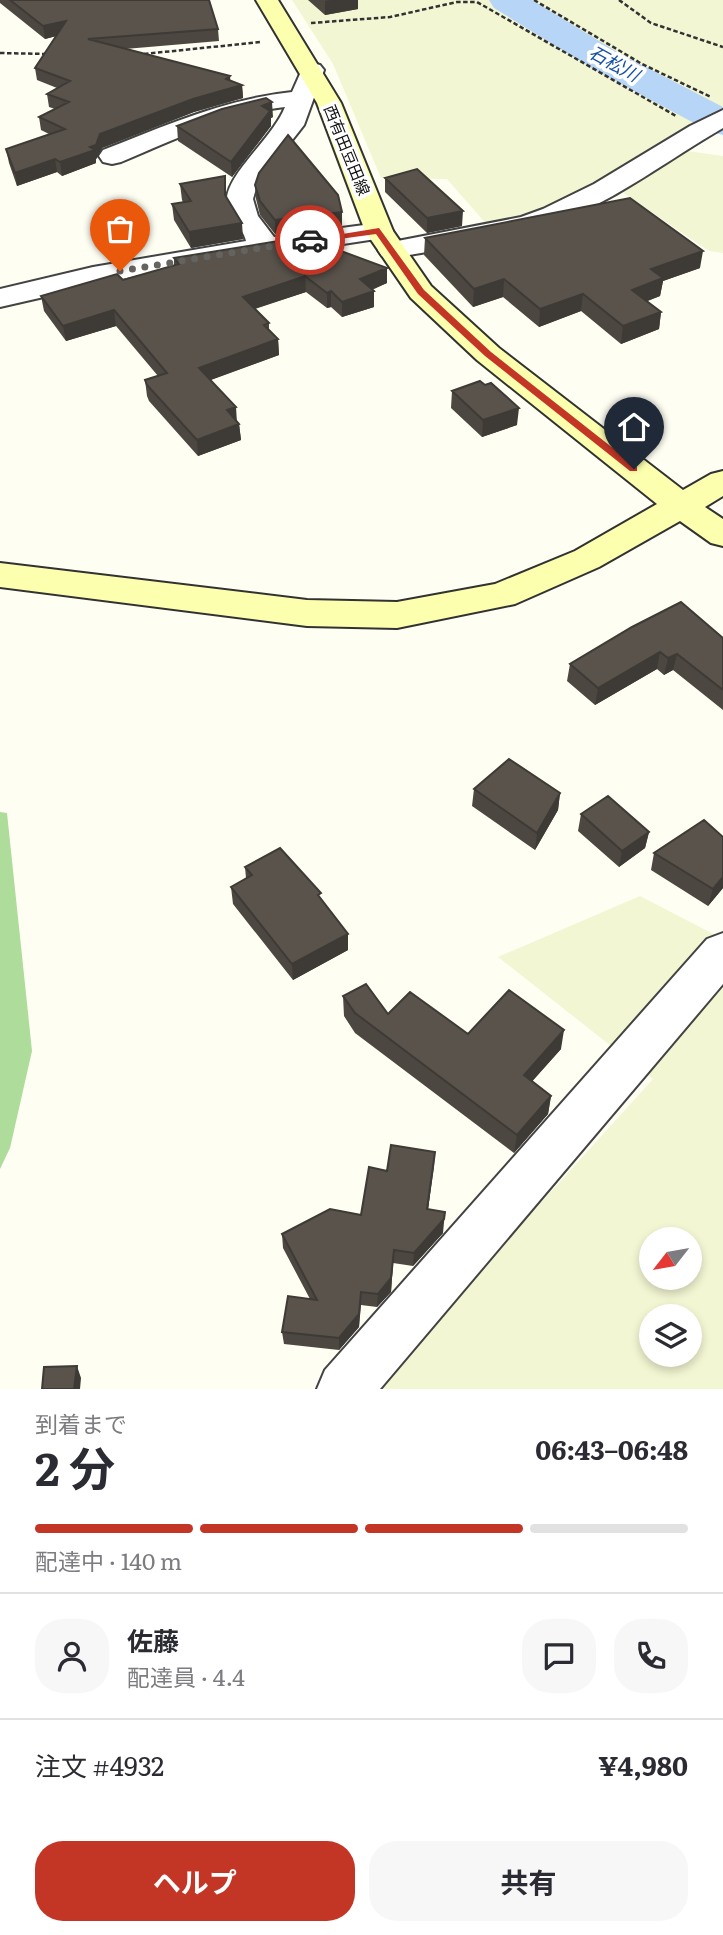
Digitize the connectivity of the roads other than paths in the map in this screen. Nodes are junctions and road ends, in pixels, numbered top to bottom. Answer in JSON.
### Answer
{"nodes":[{"id":1,"x":267,"y":0,"type":"edge"},
{"id":2,"x":312,"y":70,"type":"junction"},
{"id":3,"x":301,"y":98,"type":"junction"},
{"id":4,"x":710,"y":119,"type":"edge"},
{"id":5,"x":112,"y":156,"type":"dead end"},
{"id":6,"x":385,"y":241,"type":"junction"},
{"id":7,"x":258,"y":247,"type":"junction"},
{"id":8,"x":0,"y":298,"type":"edge"},
{"id":9,"x":723,"y":482,"type":"edge"},
{"id":10,"x":681,"y":506,"type":"junction"},
{"id":11,"x":723,"y":535,"type":"edge"},
{"id":12,"x":0,"y":575,"type":"edge"},
{"id":13,"x":723,"y":952,"type":"edge"},
{"id":14,"x":344,"y":1389,"type":"edge"}],
"edges":[{"from":1,"to":2,"type":"main road","name":"西有田豆田線"},
{"from":2,"to":3,"type":"street"},
{"from":2,"to":6,"type":"main road","name":"西有田豆田線"},
{"from":3,"to":5,"type":"street"},
{"from":3,"to":7,"type":"street"},
{"from":4,"to":6,"type":"street"},
{"from":6,"to":7,"type":"street"},
{"from":6,"to":10,"type":"main road","name":"西有田豆田線"},
{"from":7,"to":8,"type":"street"},
{"from":9,"to":10,"type":"main road"},
{"from":10,"to":11,"type":"main road","name":"西有田豆田線"},
{"from":10,"to":12,"type":"main road"},
{"from":13,"to":14,"type":"street"}]}
